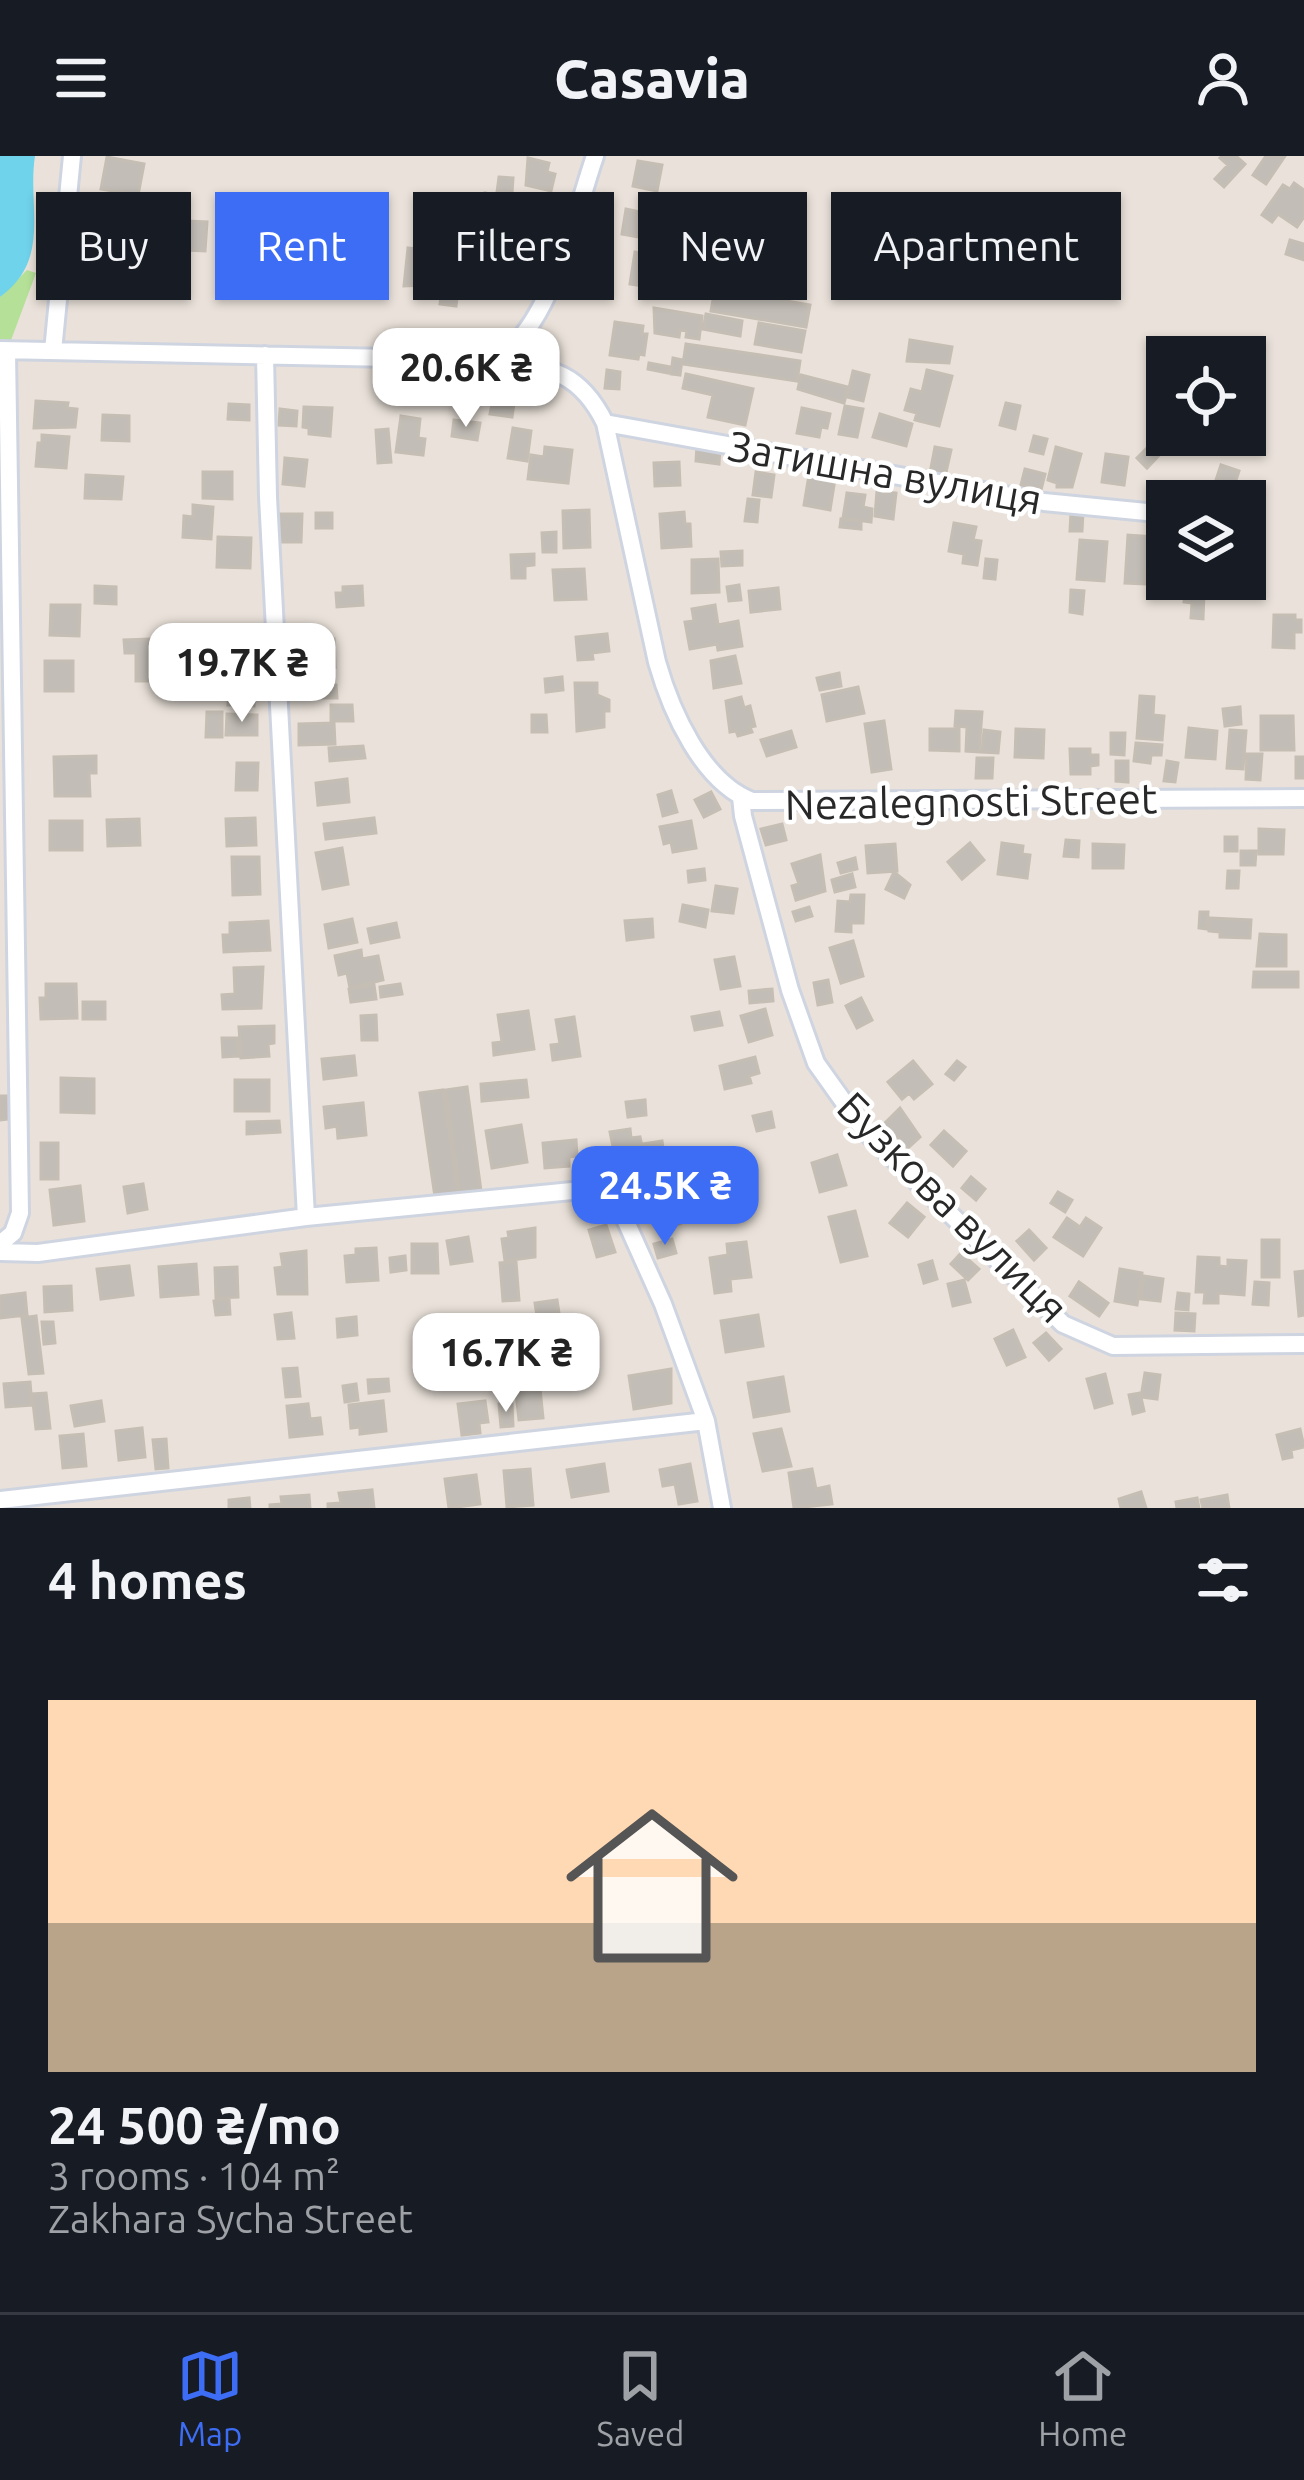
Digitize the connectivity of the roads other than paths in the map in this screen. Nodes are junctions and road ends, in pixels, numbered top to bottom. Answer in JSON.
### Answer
{"nodes":[{"id":1,"x":72,"y":156,"type":"edge"},
{"id":2,"x":595,"y":156,"type":"edge"},
{"id":3,"x":3,"y":351,"type":"edge"},
{"id":4,"x":53,"y":351,"type":"junction"},
{"id":5,"x":266,"y":355,"type":"junction"},
{"id":6,"x":492,"y":360,"type":"junction"},
{"id":7,"x":604,"y":423,"type":"junction"},
{"id":8,"x":1146,"y":512,"type":"edge"},
{"id":9,"x":741,"y":796,"type":"junction"},
{"id":10,"x":1304,"y":798,"type":"edge"},
{"id":11,"x":306,"y":1217,"type":"junction"},
{"id":12,"x":0,"y":1248,"type":"edge"},
{"id":13,"x":1304,"y":1344,"type":"edge"},
{"id":14,"x":706,"y":1421,"type":"junction"},
{"id":15,"x":0,"y":1500,"type":"edge"},
{"id":16,"x":722,"y":1508,"type":"edge"}],
"edges":[{"from":1,"to":4,"type":"street"},
{"from":2,"to":6,"type":"street"},
{"from":3,"to":4,"type":"street","name":"Nezalegnosti Street"},
{"from":3,"to":12,"type":"street"},
{"from":4,"to":5,"type":"street","name":"Nezalegnosti Street"},
{"from":5,"to":6,"type":"street","name":"Nezalegnosti Street"},
{"from":5,"to":11,"type":"street"},
{"from":6,"to":7,"type":"street","name":"Nezalegnosti Street"},
{"from":7,"to":8,"type":"street","name":"Затишна вулиця"},
{"from":7,"to":9,"type":"street","name":"Nezalegnosti Street"},
{"from":9,"to":10,"type":"street","name":"Nezalegnosti Street"},
{"from":9,"to":13,"type":"street","name":"Бузкова вулиця"},
{"from":11,"to":12,"type":"street"},
{"from":11,"to":14,"type":"street"},
{"from":14,"to":15,"type":"street"},
{"from":14,"to":16,"type":"street"}]}
